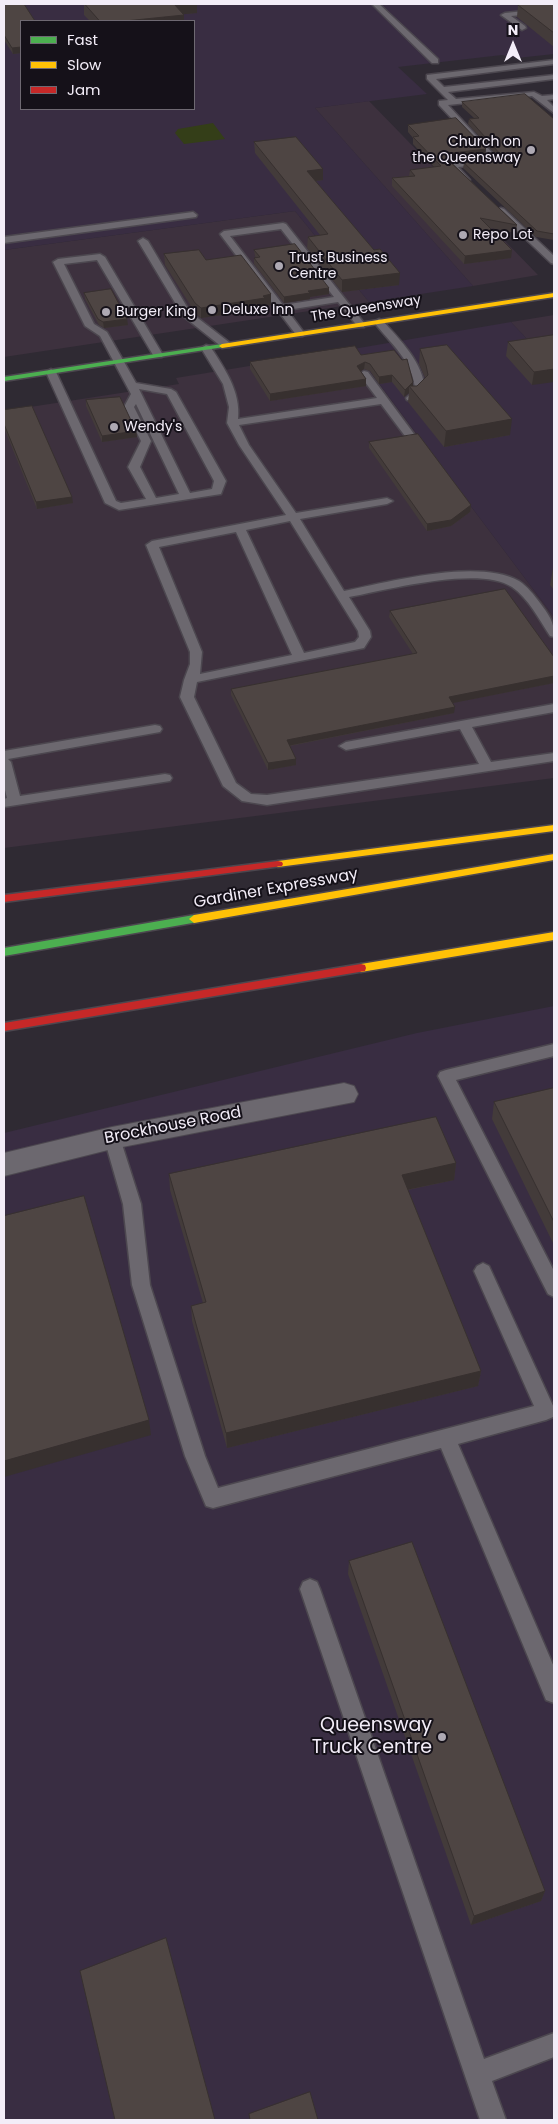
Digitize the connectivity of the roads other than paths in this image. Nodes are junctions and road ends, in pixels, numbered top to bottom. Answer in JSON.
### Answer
{"nodes":[{"id":1,"x":375,"y":4,"type":"edge"},
{"id":2,"x":554,"y":10,"type":"edge"},
{"id":3,"x":522,"y":28,"type":"edge"},
{"id":4,"x":435,"y":61,"type":"dead end"},
{"id":5,"x":554,"y":62,"type":"edge"},
{"id":6,"x":554,"y":77,"type":"edge"},
{"id":7,"x":442,"y":90,"type":"junction"},
{"id":8,"x":554,"y":97,"type":"edge"},
{"id":9,"x":540,"y":98,"type":"junction"},
{"id":10,"x":454,"y":102,"type":"junction"},
{"id":11,"x":554,"y":111,"type":"edge"},
{"id":12,"x":470,"y":184,"type":"edge"},
{"id":13,"x":491,"y":202,"type":"edge"},
{"id":14,"x":193,"y":215,"type":"dead end"},
{"id":15,"x":4,"y":240,"type":"edge"},
{"id":16,"x":143,"y":241,"type":"dead end"},
{"id":17,"x":554,"y":261,"type":"edge"},
{"id":18,"x":554,"y":295,"type":"edge"},
{"id":19,"x":340,"y":299,"type":"junction"},
{"id":20,"x":281,"y":308,"type":"junction"},
{"id":21,"x":379,"y":322,"type":"junction"},
{"id":22,"x":361,"y":324,"type":"junction"},
{"id":23,"x":300,"y":334,"type":"junction"},
{"id":24,"x":226,"y":345,"type":"junction"},
{"id":25,"x":206,"y":348,"type":"junction"},
{"id":26,"x":158,"y":355,"type":"junction"},
{"id":27,"x":120,"y":361,"type":"junction"},
{"id":28,"x":51,"y":372,"type":"junction"},
{"id":29,"x":364,"y":374,"type":"edge"},
{"id":30,"x":4,"y":379,"type":"edge"},
{"id":31,"x":134,"y":389,"type":"junction"},
{"id":32,"x":411,"y":398,"type":"edge"},
{"id":33,"x":384,"y":400,"type":"junction"},
{"id":34,"x":232,"y":423,"type":"junction"},
{"id":35,"x":409,"y":434,"type":"edge"},
{"id":36,"x":186,"y":498,"type":"junction"},
{"id":37,"x":387,"y":501,"type":"dead end"},
{"id":38,"x":153,"y":502,"type":"junction"},
{"id":39,"x":293,"y":517,"type":"junction"},
{"id":40,"x":240,"y":528,"type":"junction"},
{"id":41,"x":342,"y":595,"type":"junction"},
{"id":42,"x":554,"y":633,"type":"edge"},
{"id":43,"x":299,"y":656,"type":"junction"},
{"id":44,"x":190,"y":680,"type":"junction"},
{"id":45,"x":554,"y":708,"type":"edge"},
{"id":46,"x":464,"y":725,"type":"junction"},
{"id":47,"x":155,"y":729,"type":"dead end"},
{"id":48,"x":346,"y":746,"type":"dead end"},
{"id":49,"x":4,"y":756,"type":"edge"},
{"id":50,"x":554,"y":757,"type":"edge"},
{"id":51,"x":4,"y":762,"type":"edge"},
{"id":52,"x":487,"y":767,"type":"junction"},
{"id":53,"x":165,"y":778,"type":"dead end"},
{"id":54,"x":9,"y":802,"type":"edge"},
{"id":55,"x":554,"y":828,"type":"edge"},
{"id":56,"x":554,"y":857,"type":"edge"},
{"id":57,"x":4,"y":899,"type":"edge"},
{"id":58,"x":554,"y":936,"type":"edge"},
{"id":59,"x":4,"y":952,"type":"edge"},
{"id":60,"x":4,"y":1027,"type":"edge"},
{"id":61,"x":554,"y":1050,"type":"edge"},
{"id":62,"x":344,"y":1094,"type":"dead end"},
{"id":63,"x":112,"y":1138,"type":"junction"},
{"id":64,"x":4,"y":1165,"type":"edge"},
{"id":65,"x":483,"y":1271,"type":"dead end"},
{"id":66,"x":554,"y":1289,"type":"edge"},
{"id":67,"x":446,"y":1438,"type":"junction"},
{"id":68,"x":310,"y":1589,"type":"dead end"},
{"id":69,"x":554,"y":1692,"type":"edge"},
{"id":70,"x":554,"y":2045,"type":"edge"},
{"id":71,"x":477,"y":2074,"type":"junction"},
{"id":72,"x":493,"y":2120,"type":"edge"}],
"edges":[{"from":1,"to":4,"type":"lane"},
{"from":2,"to":3,"type":"lane"},
{"from":5,"to":7,"type":"lane"},
{"from":6,"to":7,"type":"lane"},
{"from":7,"to":10,"type":"lane"},
{"from":8,"to":9,"type":"lane"},
{"from":9,"to":10,"type":"lane"},
{"from":9,"to":11,"type":"lane"},
{"from":10,"to":12,"type":"lane"},
{"from":13,"to":17,"type":"lane"},
{"from":14,"to":15,"type":"lane"},
{"from":16,"to":24,"type":"lane"},
{"from":18,"to":21,"type":"main road","name":"The Queensway"},
{"from":19,"to":20,"type":"lane"},
{"from":19,"to":20,"type":"lane"},
{"from":19,"to":22,"type":"lane"},
{"from":20,"to":23,"type":"lane"},
{"from":21,"to":22,"type":"main road","name":"The Queensway"},
{"from":21,"to":32,"type":"lane"},
{"from":22,"to":23,"type":"main road","name":"The Queensway"},
{"from":23,"to":24,"type":"main road","name":"The Queensway"},
{"from":24,"to":25,"type":"main road","name":"The Queensway"},
{"from":25,"to":26,"type":"main road","name":"The Queensway"},
{"from":25,"to":34,"type":"lane"},
{"from":26,"to":27,"type":"main road","name":"The Queensway"},
{"from":26,"to":27,"type":"lane"},
{"from":27,"to":28,"type":"main road","name":"The Queensway"},
{"from":27,"to":31,"type":"lane"},
{"from":28,"to":30,"type":"main road","name":"The Queensway"},
{"from":28,"to":38,"type":"lane"},
{"from":29,"to":33,"type":"lane"},
{"from":31,"to":36,"type":"lane"},
{"from":31,"to":36,"type":"lane"},
{"from":31,"to":38,"type":"lane"},
{"from":33,"to":34,"type":"lane"},
{"from":33,"to":35,"type":"lane"},
{"from":34,"to":39,"type":"lane"},
{"from":36,"to":38,"type":"lane"},
{"from":37,"to":39,"type":"lane"},
{"from":39,"to":40,"type":"lane"},
{"from":39,"to":41,"type":"lane"},
{"from":40,"to":43,"type":"lane"},
{"from":40,"to":44,"type":"lane"},
{"from":41,"to":42,"type":"lane"},
{"from":41,"to":43,"type":"lane"},
{"from":43,"to":44,"type":"lane"},
{"from":44,"to":52,"type":"lane"},
{"from":45,"to":46,"type":"lane"},
{"from":46,"to":48,"type":"lane"},
{"from":46,"to":52,"type":"lane"},
{"from":47,"to":49,"type":"lane"},
{"from":50,"to":52,"type":"lane"},
{"from":51,"to":54,"type":"lane"},
{"from":53,"to":54,"type":"lane"},
{"from":55,"to":57,"type":"main road"},
{"from":56,"to":59,"type":"main road","name":"Gardiner Expressway"},
{"from":58,"to":60,"type":"main road"},
{"from":61,"to":66,"type":"lane"},
{"from":62,"to":63,"type":"street","name":"Brockhouse Road"},
{"from":63,"to":64,"type":"street","name":"Brockhouse Road"},
{"from":63,"to":67,"type":"lane"},
{"from":65,"to":67,"type":"lane"},
{"from":67,"to":69,"type":"lane"},
{"from":68,"to":71,"type":"lane"},
{"from":70,"to":71,"type":"lane"},
{"from":71,"to":72,"type":"lane"}]}
